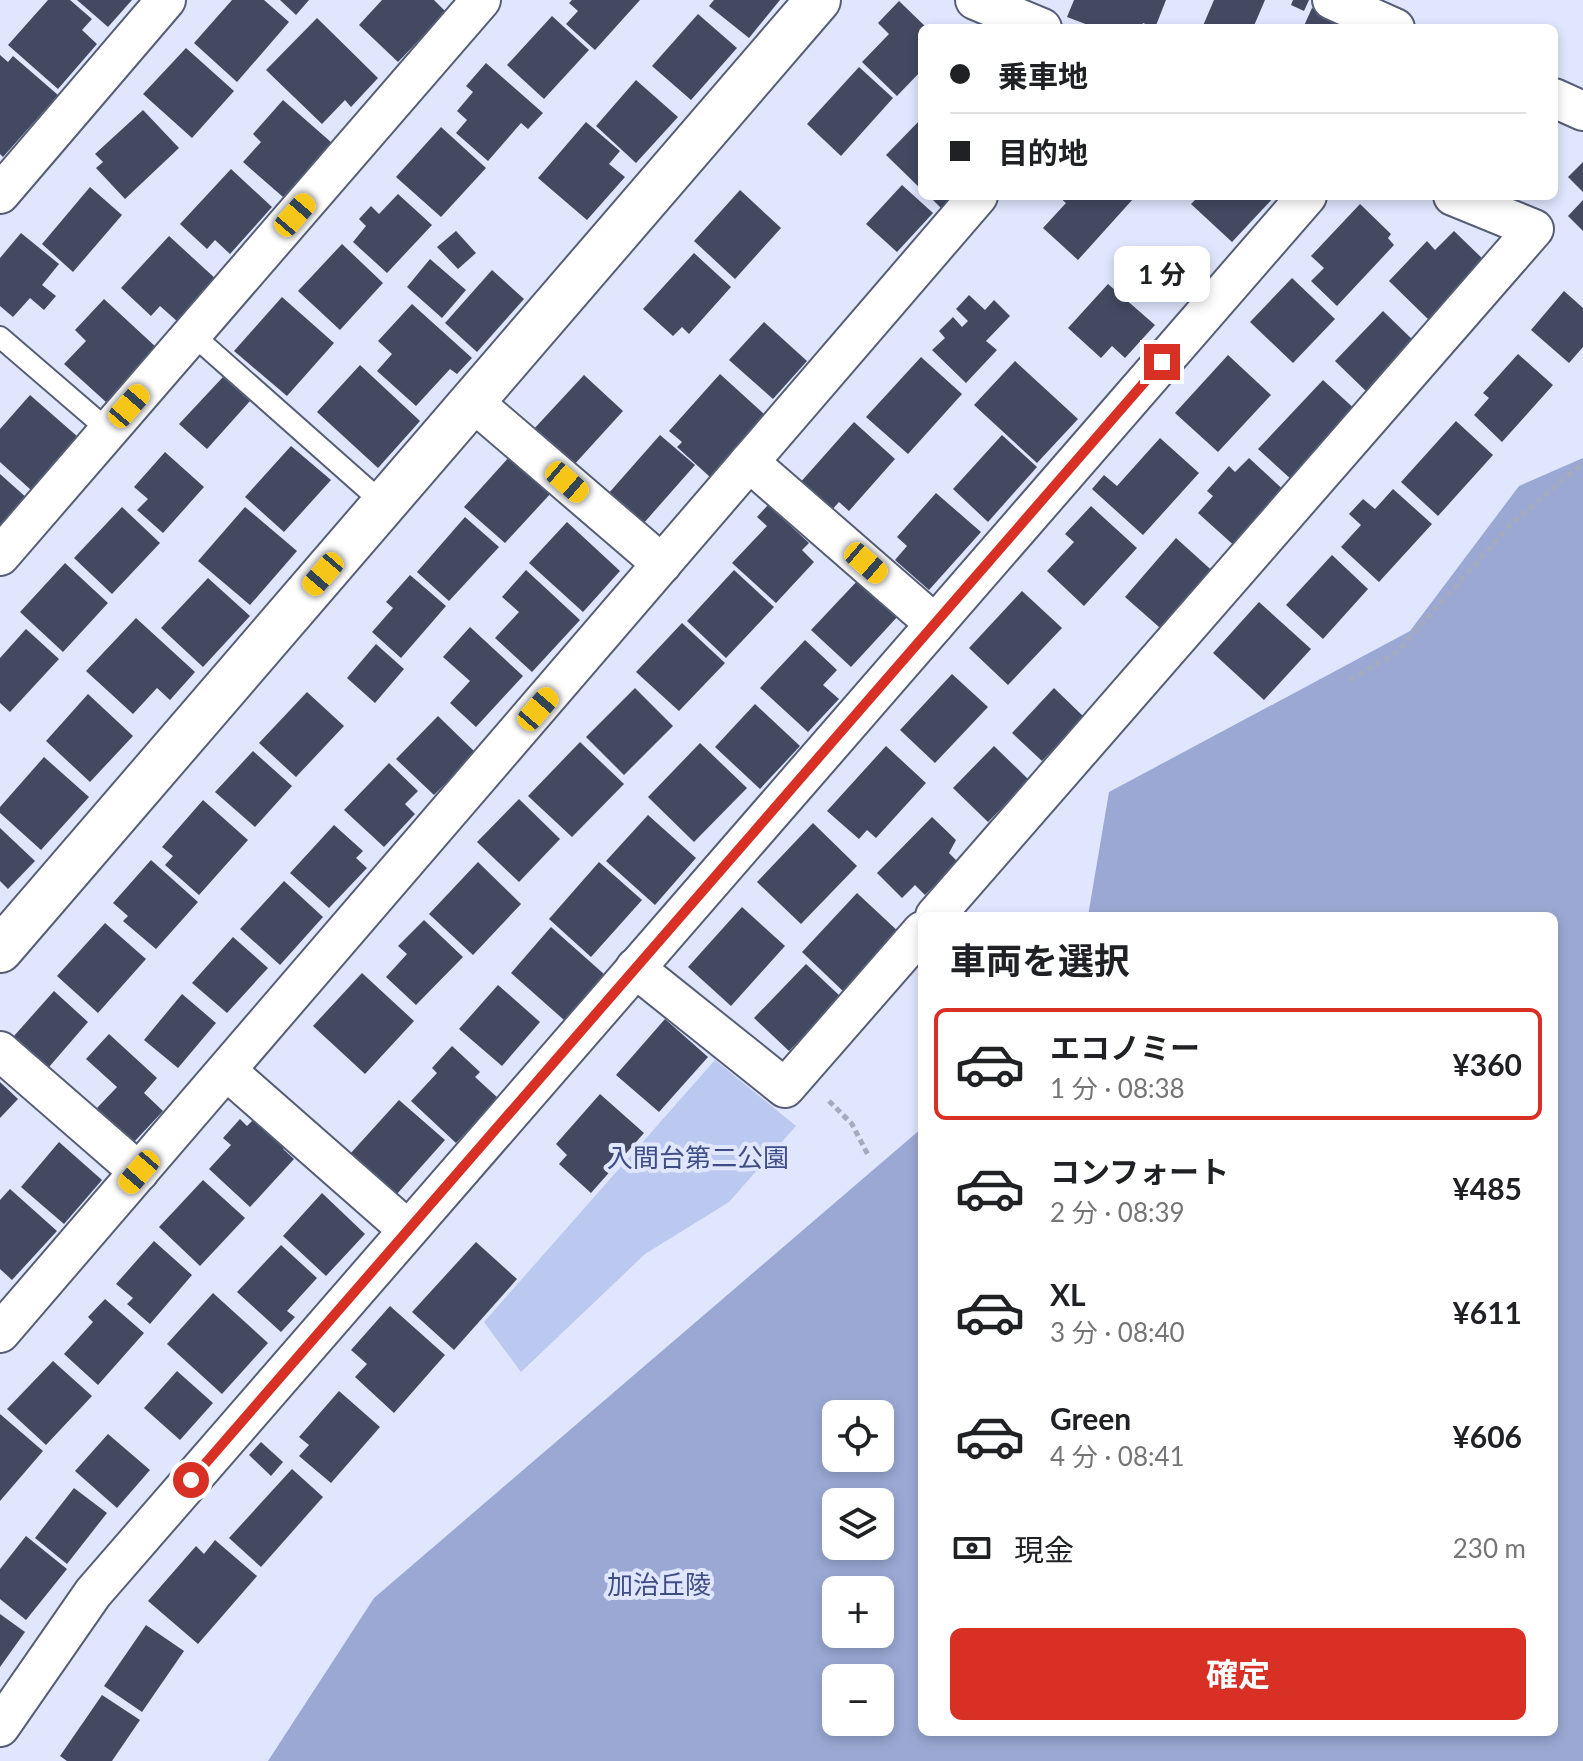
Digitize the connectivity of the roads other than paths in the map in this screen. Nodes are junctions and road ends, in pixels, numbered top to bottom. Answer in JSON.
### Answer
{"nodes":[{"id":1,"x":166,"y":0,"type":"edge"},
{"id":2,"x":481,"y":0,"type":"edge"},
{"id":3,"x":818,"y":0,"type":"edge"},
{"id":4,"x":975,"y":0,"type":"edge"},
{"id":5,"x":1332,"y":0,"type":"edge"},
{"id":6,"x":1032,"y":24,"type":"edge"},
{"id":7,"x":1386,"y":24,"type":"edge"},
{"id":8,"x":1558,"y":100,"type":"edge"},
{"id":9,"x":1583,"y":111,"type":"edge"},
{"id":10,"x":0,"y":194,"type":"edge"},
{"id":11,"x":975,"y":200,"type":"edge"},
{"id":12,"x":1304,"y":200,"type":"edge"},
{"id":13,"x":1463,"y":200,"type":"edge"},
{"id":14,"x":192,"y":334,"type":"junction"},
{"id":15,"x":0,"y":337,"type":"edge"},
{"id":16,"x":472,"y":401,"type":"junction"},
{"id":17,"x":108,"y":430,"type":"junction"},
{"id":18,"x":749,"y":462,"type":"junction"},
{"id":19,"x":384,"y":504,"type":"junction"},
{"id":20,"x":0,"y":556,"type":"edge"},
{"id":21,"x":662,"y":564,"type":"junction"},
{"id":22,"x":935,"y":624,"type":"junction"},
{"id":23,"x":938,"y":912,"type":"edge"},
{"id":24,"x":918,"y":936,"type":"edge"},
{"id":25,"x":0,"y":950,"type":"edge"},
{"id":26,"x":635,"y":968,"type":"junction"},
{"id":27,"x":0,"y":1051,"type":"edge"},
{"id":28,"x":227,"y":1071,"type":"junction"},
{"id":29,"x":139,"y":1172,"type":"junction"},
{"id":30,"x":408,"y":1230,"type":"junction"},
{"id":31,"x":0,"y":1333,"type":"edge"},
{"id":32,"x":0,"y":1727,"type":"edge"}],
"edges":[{"from":1,"to":10,"type":"street"},
{"from":2,"to":14,"type":"street"},
{"from":3,"to":16,"type":"street"},
{"from":4,"to":6,"type":"street"},
{"from":5,"to":7,"type":"street"},
{"from":8,"to":9,"type":"street"},
{"from":11,"to":18,"type":"street"},
{"from":12,"to":22,"type":"street"},
{"from":13,"to":23,"type":"street"},
{"from":14,"to":17,"type":"street"},
{"from":14,"to":19,"type":"lane"},
{"from":15,"to":17,"type":"lane"},
{"from":16,"to":19,"type":"street"},
{"from":16,"to":21,"type":"street"},
{"from":17,"to":20,"type":"street"},
{"from":18,"to":21,"type":"street"},
{"from":18,"to":22,"type":"street"},
{"from":19,"to":25,"type":"street"},
{"from":21,"to":28,"type":"street"},
{"from":22,"to":26,"type":"street"},
{"from":24,"to":26,"type":"street"},
{"from":26,"to":30,"type":"street"},
{"from":27,"to":29,"type":"street"},
{"from":28,"to":29,"type":"street"},
{"from":28,"to":30,"type":"street"},
{"from":29,"to":31,"type":"street"},
{"from":30,"to":32,"type":"street"}]}
